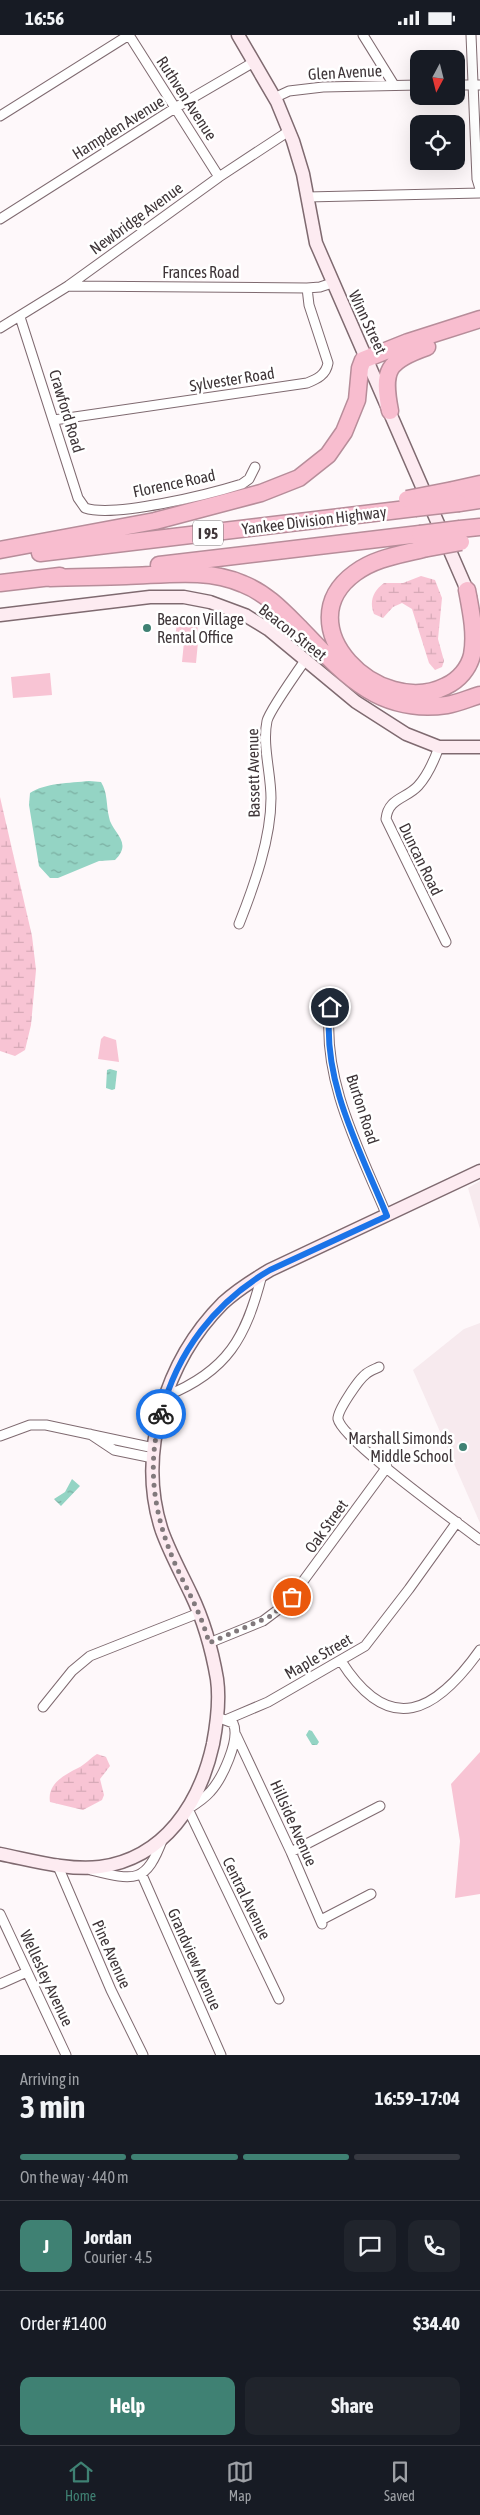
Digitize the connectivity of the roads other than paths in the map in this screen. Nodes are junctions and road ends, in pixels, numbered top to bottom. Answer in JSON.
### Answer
{"nodes":[{"id":1,"x":129,"y":35,"type":"edge"},
{"id":2,"x":238,"y":35,"type":"edge"},
{"id":3,"x":363,"y":35,"type":"edge"},
{"id":4,"x":471,"y":35,"type":"edge"},
{"id":5,"x":254,"y":62,"type":"junction"},
{"id":6,"x":394,"y":85,"type":"junction"},
{"id":7,"x":410,"y":85,"type":"edge"},
{"id":8,"x":477,"y":85,"type":"edge"},
{"id":9,"x":274,"y":98,"type":"junction"},
{"id":10,"x":175,"y":108,"type":"junction"},
{"id":11,"x":0,"y":116,"type":"edge"},
{"id":12,"x":289,"y":131,"type":"junction"},
{"id":13,"x":219,"y":177,"type":"junction"},
{"id":14,"x":480,"y":189,"type":"edge"},
{"id":15,"x":480,"y":193,"type":"edge"},
{"id":16,"x":307,"y":197,"type":"junction"},
{"id":17,"x":0,"y":219,"type":"edge"},
{"id":18,"x":332,"y":283,"type":"junction"},
{"id":19,"x":68,"y":286,"type":"junction"},
{"id":20,"x":307,"y":288,"type":"junction"},
{"id":21,"x":20,"y":317,"type":"junction"},
{"id":22,"x":480,"y":319,"type":"edge"},
{"id":23,"x":0,"y":327,"type":"edge"},
{"id":24,"x":480,"y":331,"type":"edge"},
{"id":25,"x":367,"y":357,"type":"junction"},
{"id":26,"x":390,"y":411,"type":"junction"},
{"id":27,"x":54,"y":420,"type":"junction"},
{"id":28,"x":255,"y":467,"type":"dead end"},
{"id":29,"x":480,"y":484,"type":"edge"},
{"id":30,"x":456,"y":496,"type":"junction"},
{"id":31,"x":480,"y":500,"type":"edge"},
{"id":32,"x":90,"y":510,"type":"joint"},
{"id":33,"x":480,"y":527,"type":"edge"},
{"id":34,"x":460,"y":536,"type":"junction"},
{"id":35,"x":480,"y":537,"type":"edge"},
{"id":36,"x":421,"y":542,"type":"junction"},
{"id":37,"x":0,"y":550,"type":"edge"},
{"id":38,"x":0,"y":557,"type":"edge"},
{"id":39,"x":50,"y":577,"type":"junction"},
{"id":40,"x":0,"y":583,"type":"edge"},
{"id":41,"x":468,"y":590,"type":"junction"},
{"id":42,"x":0,"y":615,"type":"edge"},
{"id":43,"x":480,"y":621,"type":"edge"},
{"id":44,"x":306,"y":659,"type":"junction"},
{"id":45,"x":480,"y":684,"type":"edge"},
{"id":46,"x":480,"y":695,"type":"edge"},
{"id":47,"x":424,"y":706,"type":"junction"},
{"id":48,"x":480,"y":741,"type":"edge"},
{"id":49,"x":439,"y":747,"type":"junction"},
{"id":50,"x":480,"y":747,"type":"edge"},
{"id":51,"x":459,"y":748,"type":"junction"},
{"id":52,"x":239,"y":924,"type":"dead end"},
{"id":53,"x":446,"y":942,"type":"dead end"},
{"id":54,"x":330,"y":1007,"type":"dead end"},
{"id":55,"x":480,"y":1171,"type":"edge"},
{"id":56,"x":387,"y":1216,"type":"junction"},
{"id":57,"x":262,"y":1275,"type":"junction"},
{"id":58,"x":379,"y":1367,"type":"dead end"},
{"id":59,"x":166,"y":1396,"type":"junction"},
{"id":60,"x":0,"y":1436,"type":"edge"},
{"id":61,"x":153,"y":1453,"type":"junction"},
{"id":62,"x":387,"y":1467,"type":"junction"},
{"id":63,"x":457,"y":1521,"type":"junction"},
{"id":64,"x":480,"y":1540,"type":"edge"},
{"id":65,"x":199,"y":1613,"type":"junction"},
{"id":66,"x":209,"y":1643,"type":"junction"},
{"id":67,"x":480,"y":1650,"type":"edge"},
{"id":68,"x":341,"y":1661,"type":"junction"},
{"id":69,"x":43,"y":1707,"type":"dead end"},
{"id":70,"x":222,"y":1718,"type":"junction"},
{"id":71,"x":236,"y":1735,"type":"junction"},
{"id":72,"x":380,"y":1806,"type":"dead end"},
{"id":73,"x":188,"y":1809,"type":"junction"},
{"id":74,"x":163,"y":1838,"type":"junction"},
{"id":75,"x":291,"y":1852,"type":"junction"},
{"id":76,"x":0,"y":1854,"type":"edge"},
{"id":77,"x":57,"y":1864,"type":"junction"},
{"id":78,"x":84,"y":1868,"type":"junction"},
{"id":79,"x":142,"y":1875,"type":"junction"},
{"id":80,"x":371,"y":1894,"type":"dead end"},
{"id":81,"x":0,"y":1914,"type":"edge"},
{"id":82,"x":27,"y":1972,"type":"junction"},
{"id":83,"x":0,"y":1984,"type":"edge"},
{"id":84,"x":279,"y":1999,"type":"dead end"},
{"id":85,"x":66,"y":2055,"type":"edge"},
{"id":86,"x":143,"y":2055,"type":"edge"},
{"id":87,"x":221,"y":2055,"type":"edge"}],
"edges":[{"from":1,"to":10,"type":"street","name":"Ruthven Avenue"},
{"from":1,"to":11,"type":"street"},
{"from":2,"to":5,"type":"street","name":"Winn Street"},
{"from":3,"to":6,"type":"street"},
{"from":4,"to":8,"type":"street"},
{"from":5,"to":9,"type":"street","name":"Winn Street"},
{"from":5,"to":10,"type":"street","name":"Hampden Avenue"},
{"from":6,"to":7,"type":"street","name":"Glen Avenue"},
{"from":6,"to":9,"type":"street","name":"Glen Avenue"},
{"from":8,"to":14,"type":"street"},
{"from":9,"to":12,"type":"street","name":"Winn Street"},
{"from":10,"to":13,"type":"street","name":"Ruthven Avenue"},
{"from":10,"to":17,"type":"street","name":"Hampden Avenue"},
{"from":12,"to":13,"type":"street","name":"Newbridge Avenue"},
{"from":12,"to":16,"type":"street","name":"Winn Street"},
{"from":13,"to":19,"type":"street","name":"Newbridge Avenue"},
{"from":15,"to":16,"type":"street"},
{"from":16,"to":18,"type":"street","name":"Winn Street"},
{"from":18,"to":20,"type":"street","name":"Frances Road"},
{"from":18,"to":25,"type":"street","name":"Winn Street"},
{"from":19,"to":20,"type":"street","name":"Frances Road"},
{"from":19,"to":21,"type":"street","name":"Newbridge Avenue"},
{"from":20,"to":27,"type":"street","name":"Sylvester Road"},
{"from":21,"to":23,"type":"street","name":"Newbridge Avenue"},
{"from":21,"to":27,"type":"street","name":"Crawford Road"},
{"from":22,"to":25,"type":"highway"},
{"from":24,"to":26,"type":"highway"},
{"from":25,"to":26,"type":"street","name":"Winn Street"},
{"from":25,"to":37,"type":"highway"},
{"from":26,"to":41,"type":"street","name":"Winn Street"},
{"from":27,"to":32,"type":"street","name":"Crawford Road"},
{"from":28,"to":32,"type":"street","name":"Florence Road"},
{"from":29,"to":30,"type":"highway"},
{"from":30,"to":31,"type":"highway","name":"Yankee Division Highway","number":"I 95"},
{"from":30,"to":38,"type":"highway","name":"Yankee Division Highway","number":"I 95","bridge":true},
{"from":33,"to":34,"type":"highway"},
{"from":34,"to":35,"type":"highway"},
{"from":34,"to":36,"type":"highway","bridge":true},
{"from":36,"to":39,"type":"highway","name":"Yankee Division Highway","number":"I 95"},
{"from":36,"to":41,"type":"highway"},
{"from":39,"to":40,"type":"highway","name":"Yankee Division Highway","number":"I 95"},
{"from":39,"to":47,"type":"highway"},
{"from":41,"to":43,"type":"street","name":"Winn Street"},
{"from":42,"to":44,"type":"street","name":"Beacon Street"},
{"from":44,"to":49,"type":"street","name":"Beacon Street"},
{"from":44,"to":52,"type":"street","name":"Bassett Avenue"},
{"from":45,"to":47,"type":"highway"},
{"from":46,"to":47,"type":"highway"},
{"from":48,"to":51,"type":"street","name":"Beacon Street"},
{"from":49,"to":51,"type":"street","name":"Beacon Street"},
{"from":49,"to":53,"type":"street","name":"Duncan Road"},
{"from":50,"to":51,"type":"street","name":"Beacon Street"},
{"from":54,"to":56,"type":"street","name":"Burton Road"},
{"from":55,"to":56,"type":"street"},
{"from":56,"to":57,"type":"street"},
{"from":57,"to":59,"type":"street"},
{"from":57,"to":59,"type":"street"},
{"from":58,"to":62,"type":"street"},
{"from":59,"to":61,"type":"street"},
{"from":60,"to":61,"type":"street"},
{"from":61,"to":65,"type":"street"},
{"from":62,"to":63,"type":"street"},
{"from":62,"to":66,"type":"street","name":"Oak Street"},
{"from":63,"to":64,"type":"street"},
{"from":63,"to":68,"type":"street","name":"Maple Street"},
{"from":65,"to":66,"type":"street"},
{"from":65,"to":69,"type":"street"},
{"from":66,"to":70,"type":"street"},
{"from":67,"to":68,"type":"street"},
{"from":68,"to":70,"type":"street","name":"Maple Street"},
{"from":70,"to":71,"type":"street","name":"Hillside Avenue"},
{"from":70,"to":73,"type":"street"},
{"from":71,"to":73,"type":"street"},
{"from":71,"to":75,"type":"street","name":"Hillside Avenue"},
{"from":72,"to":75,"type":"street"},
{"from":73,"to":74,"type":"street"},
{"from":73,"to":84,"type":"street","name":"Central Avenue"},
{"from":74,"to":78,"type":"street"},
{"from":74,"to":79,"type":"street"},
{"from":75,"to":80,"type":"street","name":"Hillside Avenue"},
{"from":76,"to":77,"type":"street"},
{"from":77,"to":78,"type":"street"},
{"from":77,"to":86,"type":"street","name":"Pine Avenue"},
{"from":78,"to":79,"type":"street"},
{"from":79,"to":87,"type":"street","name":"Grandview Avenue"},
{"from":81,"to":82,"type":"street","name":"Wellesley Avenue"},
{"from":82,"to":83,"type":"street"},
{"from":82,"to":85,"type":"street","name":"Wellesley Avenue"}]}
